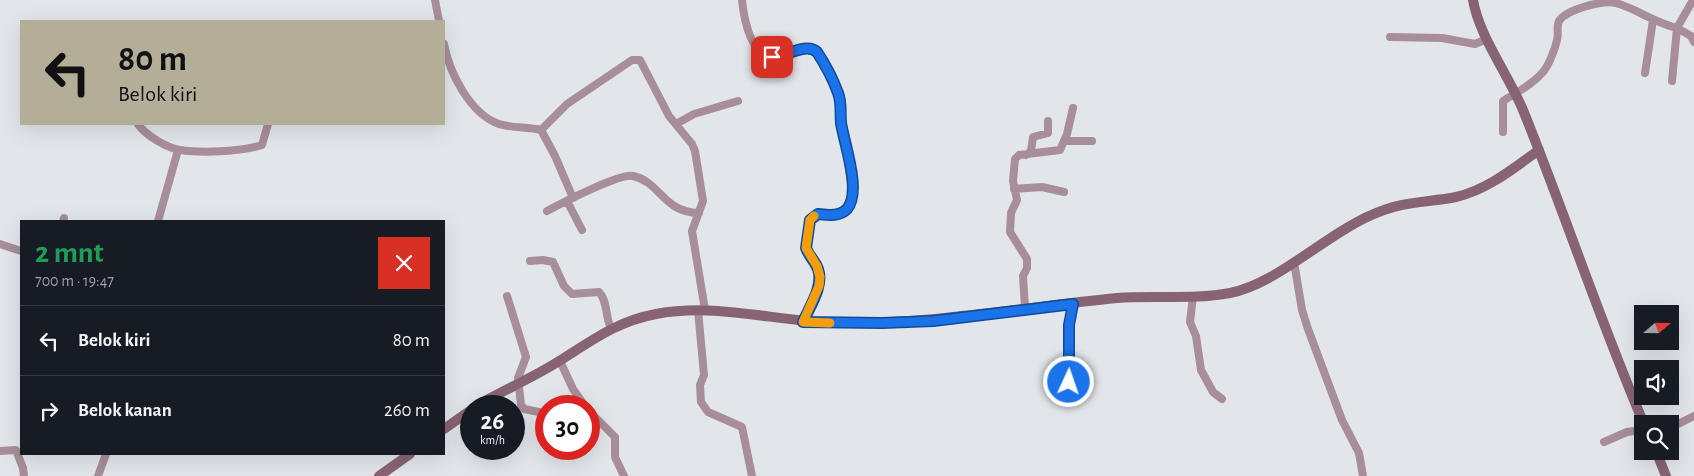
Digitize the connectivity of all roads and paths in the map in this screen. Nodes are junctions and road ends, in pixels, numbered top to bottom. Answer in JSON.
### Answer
{"nodes":[{"id":1,"x":435,"y":0,"type":"edge"},
{"id":2,"x":742,"y":0,"type":"edge"},
{"id":3,"x":1473,"y":0,"type":"edge"},
{"id":4,"x":1693,"y":0,"type":"edge"},
{"id":5,"x":439,"y":20,"type":"edge"},
{"id":6,"x":1653,"y":20,"type":"junction"},
{"id":7,"x":1677,"y":28,"type":"junction"},
{"id":8,"x":1390,"y":37,"type":"dead end"},
{"id":9,"x":1486,"y":39,"type":"junction"},
{"id":10,"x":1694,"y":42,"type":"edge"},
{"id":11,"x":445,"y":48,"type":"edge"},
{"id":12,"x":1645,"y":72,"type":"dead end"},
{"id":13,"x":1672,"y":81,"type":"dead end"},
{"id":14,"x":1517,"y":95,"type":"junction"},
{"id":15,"x":738,"y":101,"type":"dead end"},
{"id":16,"x":1073,"y":108,"type":"dead end"},
{"id":17,"x":1048,"y":121,"type":"dead end"},
{"id":18,"x":676,"y":124,"type":"junction"},
{"id":19,"x":139,"y":125,"type":"edge"},
{"id":20,"x":268,"y":125,"type":"edge"},
{"id":21,"x":541,"y":130,"type":"junction"},
{"id":22,"x":1503,"y":132,"type":"dead end"},
{"id":23,"x":1065,"y":141,"type":"junction"},
{"id":24,"x":1092,"y":141,"type":"dead end"},
{"id":25,"x":178,"y":150,"type":"junction"},
{"id":26,"x":1539,"y":150,"type":"junction"},
{"id":27,"x":1026,"y":154,"type":"junction"},
{"id":28,"x":1014,"y":189,"type":"junction"},
{"id":29,"x":1064,"y":192,"type":"dead end"},
{"id":30,"x":570,"y":200,"type":"junction"},
{"id":31,"x":547,"y":211,"type":"dead end"},
{"id":32,"x":699,"y":213,"type":"junction"},
{"id":33,"x":158,"y":220,"type":"edge"},
{"id":34,"x":582,"y":230,"type":"dead end"},
{"id":35,"x":0,"y":244,"type":"edge"},
{"id":36,"x":20,"y":251,"type":"edge"},
{"id":37,"x":530,"y":261,"type":"dead end"},
{"id":38,"x":1294,"y":262,"type":"junction"},
{"id":39,"x":507,"y":296,"type":"dead end"},
{"id":40,"x":1193,"y":296,"type":"junction"},
{"id":41,"x":1073,"y":304,"type":"junction"},
{"id":42,"x":1024,"y":308,"type":"junction"},
{"id":43,"x":702,"y":310,"type":"junction"},
{"id":44,"x":803,"y":322,"type":"junction"},
{"id":45,"x":611,"y":328,"type":"junction"},
{"id":46,"x":560,"y":361,"type":"junction"},
{"id":47,"x":1069,"y":382,"type":"dead end"},
{"id":48,"x":519,"y":384,"type":"junction"},
{"id":49,"x":498,"y":395,"type":"edge"},
{"id":50,"x":577,"y":395,"type":"edge"},
{"id":51,"x":1222,"y":399,"type":"dead end"},
{"id":52,"x":535,"y":411,"type":"edge"},
{"id":53,"x":1640,"y":415,"type":"edge"},
{"id":54,"x":1694,"y":416,"type":"edge"},
{"id":55,"x":460,"y":418,"type":"edge"},
{"id":56,"x":600,"y":422,"type":"edge"},
{"id":57,"x":1679,"y":424,"type":"edge"},
{"id":58,"x":445,"y":428,"type":"edge"},
{"id":59,"x":1634,"y":431,"type":"edge"},
{"id":60,"x":1604,"y":442,"type":"dead end"},
{"id":61,"x":0,"y":451,"type":"edge"},
{"id":62,"x":106,"y":455,"type":"edge"},
{"id":63,"x":409,"y":455,"type":"edge"},
{"id":64,"x":1660,"y":460,"type":"edge"},
{"id":65,"x":390,"y":472,"type":"edge"},
{"id":66,"x":24,"y":476,"type":"edge"},
{"id":67,"x":98,"y":476,"type":"edge"},
{"id":68,"x":379,"y":476,"type":"edge"},
{"id":69,"x":624,"y":476,"type":"edge"},
{"id":70,"x":752,"y":476,"type":"edge"},
{"id":71,"x":1363,"y":476,"type":"edge"},
{"id":72,"x":1666,"y":476,"type":"edge"}],
"edges":[{"from":1,"to":5,"type":"street"},
{"from":2,"to":44,"type":"street"},
{"from":3,"to":9,"type":"street"},
{"from":4,"to":7,"type":"street"},
{"from":6,"to":7,"type":"street"},
{"from":6,"to":12,"type":"street"},
{"from":6,"to":14,"type":"street"},
{"from":7,"to":10,"type":"street"},
{"from":7,"to":13,"type":"street"},
{"from":8,"to":9,"type":"street"},
{"from":9,"to":14,"type":"street"},
{"from":11,"to":21,"type":"street"},
{"from":14,"to":22,"type":"street"},
{"from":14,"to":26,"type":"street"},
{"from":15,"to":18,"type":"street"},
{"from":16,"to":23,"type":"street"},
{"from":17,"to":27,"type":"street"},
{"from":18,"to":21,"type":"street"},
{"from":18,"to":32,"type":"street"},
{"from":19,"to":25,"type":"street"},
{"from":20,"to":25,"type":"street"},
{"from":21,"to":30,"type":"street"},
{"from":23,"to":24,"type":"street"},
{"from":23,"to":27,"type":"street"},
{"from":25,"to":33,"type":"street"},
{"from":26,"to":38,"type":"street"},
{"from":26,"to":53,"type":"street"},
{"from":27,"to":28,"type":"street"},
{"from":28,"to":29,"type":"street"},
{"from":28,"to":42,"type":"street"},
{"from":30,"to":31,"type":"street"},
{"from":30,"to":32,"type":"street"},
{"from":30,"to":34,"type":"street"},
{"from":32,"to":43,"type":"street"},
{"from":35,"to":36,"type":"street"},
{"from":37,"to":45,"type":"street"},
{"from":38,"to":40,"type":"street"},
{"from":38,"to":71,"type":"street"},
{"from":39,"to":48,"type":"street"},
{"from":40,"to":41,"type":"street"},
{"from":40,"to":51,"type":"street"},
{"from":41,"to":42,"type":"street"},
{"from":41,"to":47,"type":"street"},
{"from":42,"to":44,"type":"street"},
{"from":43,"to":44,"type":"street"},
{"from":43,"to":45,"type":"street"},
{"from":43,"to":70,"type":"street"},
{"from":45,"to":46,"type":"street"},
{"from":46,"to":48,"type":"street"},
{"from":46,"to":50,"type":"street"},
{"from":48,"to":49,"type":"street"},
{"from":48,"to":52,"type":"street"},
{"from":54,"to":57,"type":"street"},
{"from":55,"to":58,"type":"street"},
{"from":56,"to":69,"type":"street"},
{"from":59,"to":60,"type":"street"},
{"from":61,"to":66,"type":"street"},
{"from":62,"to":67,"type":"street"},
{"from":63,"to":65,"type":"street"},
{"from":64,"to":72,"type":"street"},
{"from":65,"to":68,"type":"street"}]}
